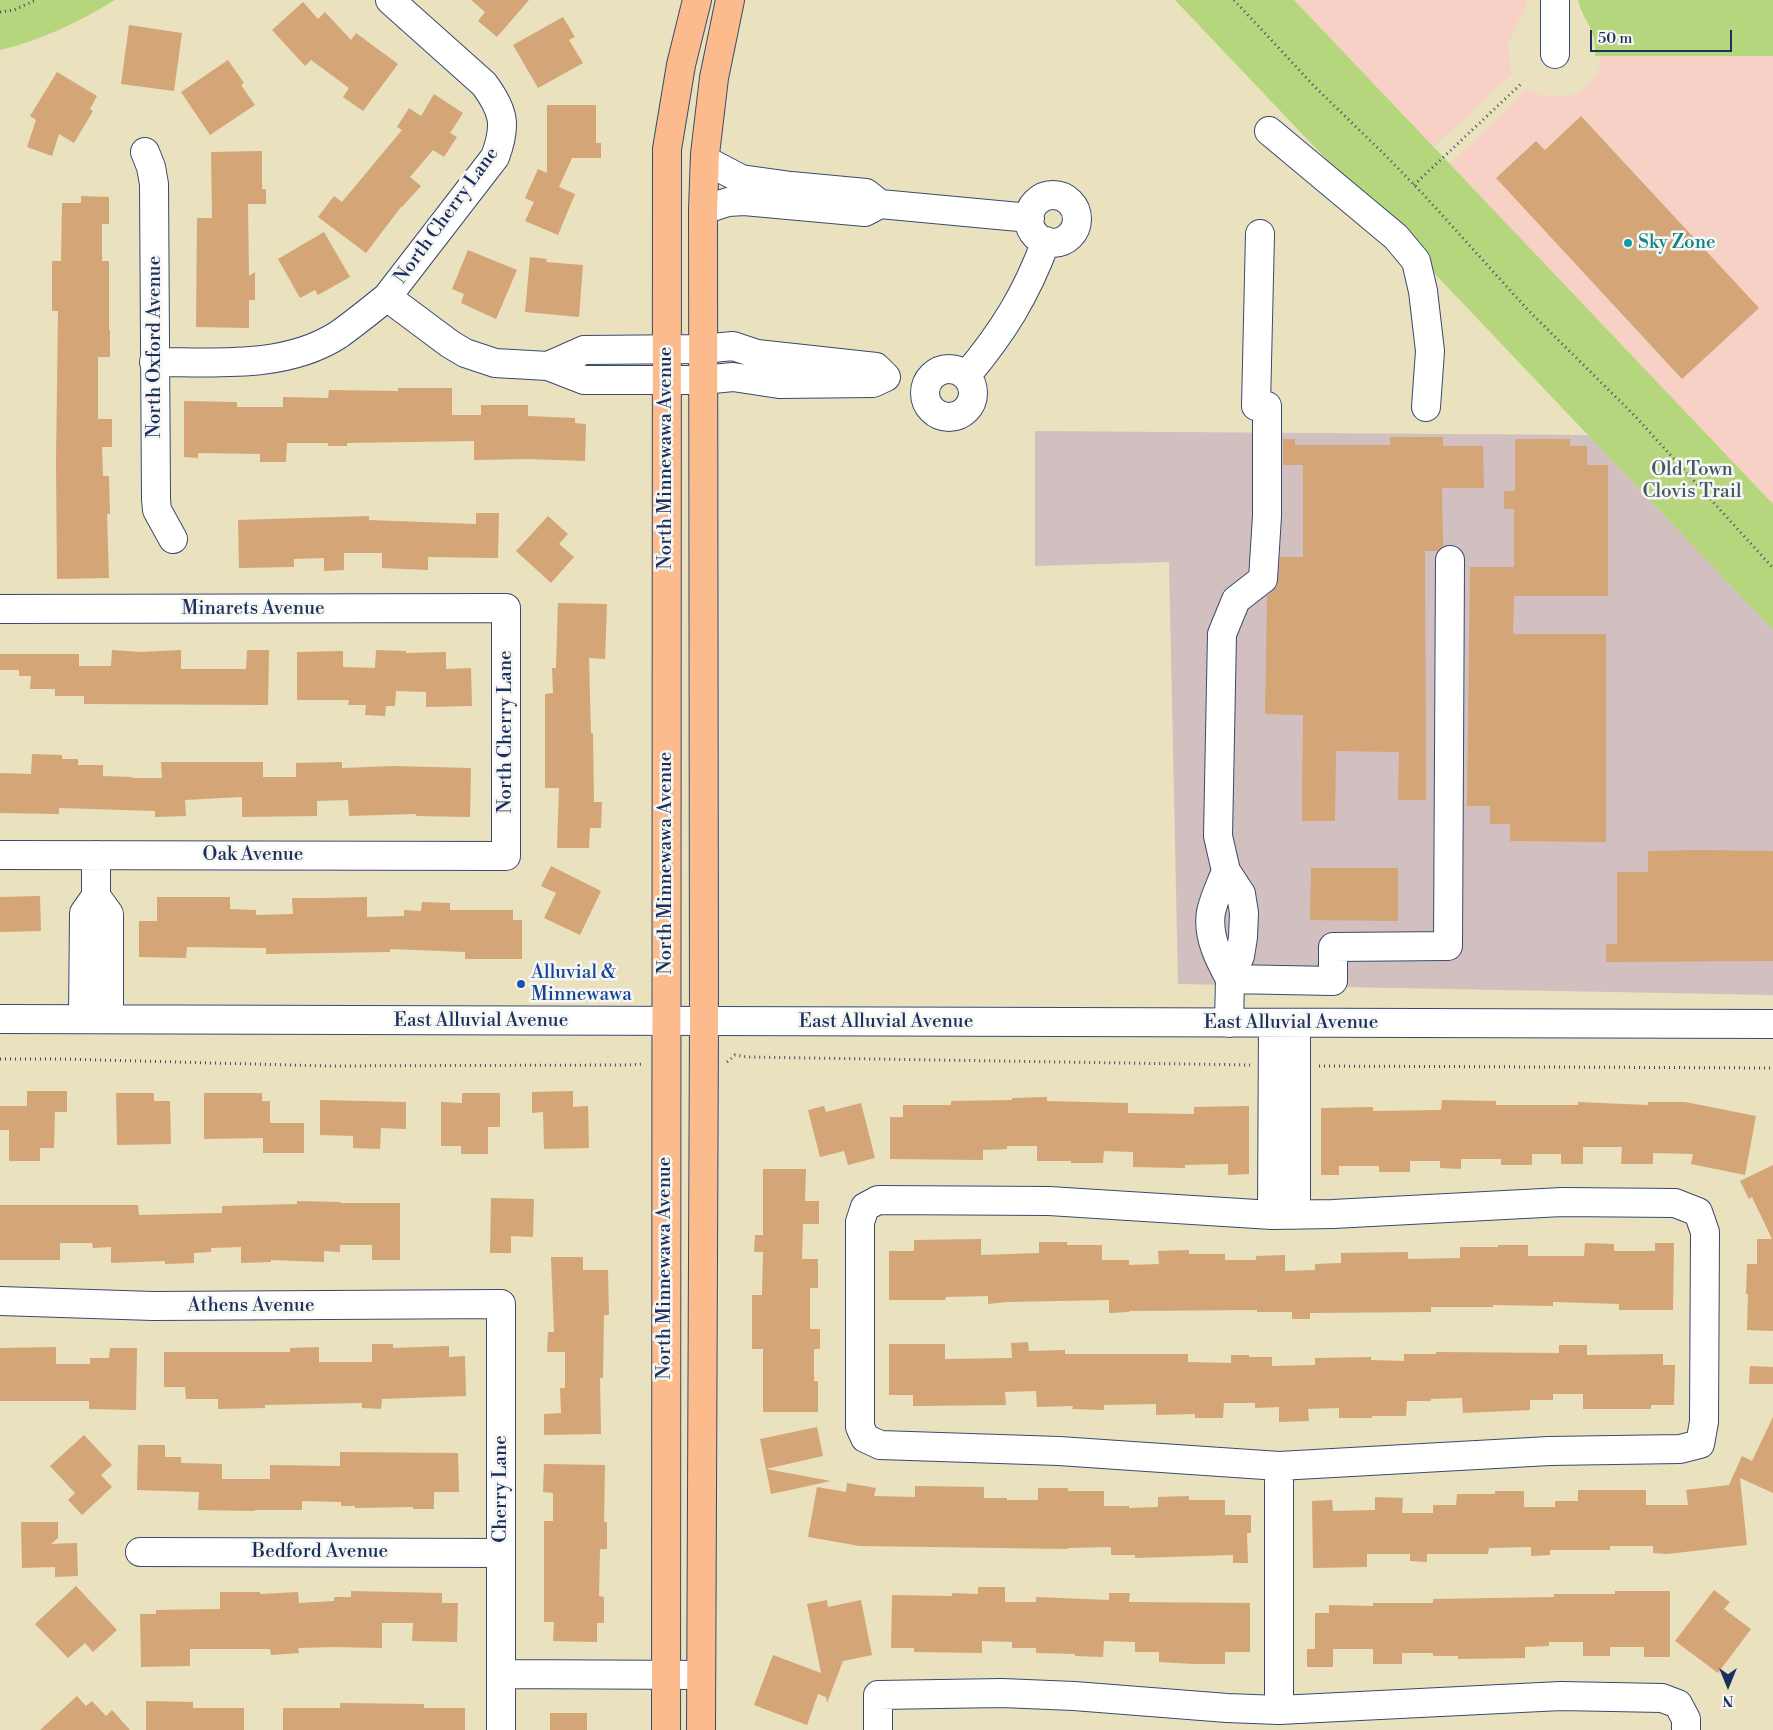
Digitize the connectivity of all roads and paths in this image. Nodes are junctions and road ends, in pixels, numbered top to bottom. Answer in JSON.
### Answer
{"nodes":[{"id":1,"x":36,"y":0,"type":"edge"},
{"id":2,"x":390,"y":0,"type":"edge"},
{"id":3,"x":697,"y":0,"type":"edge"},
{"id":4,"x":730,"y":0,"type":"edge"},
{"id":5,"x":1234,"y":0,"type":"edge"},
{"id":6,"x":1555,"y":0,"type":"edge"},
{"id":7,"x":0,"y":12,"type":"edge"},
{"id":8,"x":1554,"y":54,"type":"dead end"},
{"id":9,"x":1523,"y":82,"type":"dead end"},
{"id":10,"x":1269,"y":131,"type":"dead end"},
{"id":11,"x":145,"y":152,"type":"dead end"},
{"id":12,"x":705,"y":160,"type":"junction"},
{"id":13,"x":1414,"y":185,"type":"junction"},
{"id":14,"x":880,"y":204,"type":"junction"},
{"id":15,"x":703,"y":210,"type":"junction"},
{"id":16,"x":1030,"y":218,"type":"junction"},
{"id":17,"x":1260,"y":234,"type":"dead end"},
{"id":18,"x":1046,"y":241,"type":"junction"},
{"id":19,"x":387,"y":297,"type":"junction"},
{"id":20,"x":702,"y":349,"type":"junction"},
{"id":21,"x":666,"y":350,"type":"junction"},
{"id":22,"x":154,"y":362,"type":"junction"},
{"id":23,"x":548,"y":366,"type":"junction"},
{"id":24,"x":797,"y":371,"type":"junction"},
{"id":25,"x":966,"y":376,"type":"junction"},
{"id":26,"x":666,"y":380,"type":"junction"},
{"id":27,"x":702,"y":380,"type":"junction"},
{"id":28,"x":925,"y":386,"type":"junction"},
{"id":29,"x":1426,"y":408,"type":"dead end"},
{"id":30,"x":173,"y":539,"type":"dead end"},
{"id":31,"x":1450,"y":560,"type":"dead end"},
{"id":32,"x":1773,"y":568,"type":"edge"},
{"id":33,"x":506,"y":608,"type":"joint"},
{"id":34,"x":0,"y":609,"type":"edge"},
{"id":35,"x":0,"y":855,"type":"edge"},
{"id":36,"x":96,"y":855,"type":"junction"},
{"id":37,"x":506,"y":856,"type":"joint"},
{"id":38,"x":1230,"y":979,"type":"junction"},
{"id":39,"x":0,"y":1019,"type":"edge"},
{"id":40,"x":96,"y":1019,"type":"junction"},
{"id":41,"x":666,"y":1022,"type":"junction"},
{"id":42,"x":704,"y":1022,"type":"junction"},
{"id":43,"x":1229,"y":1023,"type":"junction"},
{"id":44,"x":1285,"y":1023,"type":"junction"},
{"id":45,"x":1773,"y":1024,"type":"edge"},
{"id":46,"x":0,"y":1059,"type":"edge"},
{"id":47,"x":640,"y":1064,"type":"dead end"},
{"id":48,"x":1284,"y":1215,"type":"junction"},
{"id":49,"x":0,"y":1301,"type":"edge"},
{"id":50,"x":501,"y":1304,"type":"joint"},
{"id":51,"x":1279,"y":1466,"type":"junction"},
{"id":52,"x":140,"y":1552,"type":"dead end"},
{"id":53,"x":501,"y":1553,"type":"junction"},
{"id":54,"x":501,"y":1674,"type":"junction"},
{"id":55,"x":665,"y":1675,"type":"junction"},
{"id":56,"x":701,"y":1675,"type":"junction"},
{"id":57,"x":1279,"y":1710,"type":"junction"},
{"id":58,"x":501,"y":1730,"type":"edge"},
{"id":59,"x":666,"y":1730,"type":"edge"},
{"id":60,"x":701,"y":1730,"type":"edge"},
{"id":61,"x":878,"y":1730,"type":"edge"},
{"id":62,"x":1686,"y":1730,"type":"edge"}],
"edges":[{"from":1,"to":7,"type":"path"},
{"from":2,"to":19,"type":"street","name":"North Cherry Lane"},
{"from":3,"to":21,"type":"main road","name":"North Minnewawa Avenue"},
{"from":4,"to":12,"type":"main road","name":"North Minnewawa Avenue"},
{"from":5,"to":13,"type":"path"},
{"from":6,"to":8,"type":"street"},
{"from":9,"to":13,"type":"path"},
{"from":10,"to":29,"type":"street"},
{"from":11,"to":22,"type":"street","name":"North Oxford Avenue"},
{"from":12,"to":14,"type":"street"},
{"from":12,"to":15,"type":"main road","name":"North Minnewawa Avenue"},
{"from":13,"to":32,"type":"path"},
{"from":14,"to":15,"type":"street"},
{"from":14,"to":16,"type":"street"},
{"from":15,"to":20,"type":"main road","name":"North Minnewawa Avenue"},
{"from":16,"to":18,"type":"street"},
{"from":16,"to":18,"type":"street"},
{"from":17,"to":38,"type":"street"},
{"from":18,"to":25,"type":"street"},
{"from":19,"to":22,"type":"street","name":"North Cherry Lane"},
{"from":19,"to":23,"type":"street"},
{"from":20,"to":21,"type":"street"},
{"from":20,"to":24,"type":"street"},
{"from":20,"to":27,"type":"main road","name":"North Minnewawa Avenue"},
{"from":21,"to":23,"type":"street"},
{"from":21,"to":26,"type":"main road","name":"North Minnewawa Avenue"},
{"from":22,"to":30,"type":"street","name":"North Oxford Avenue"},
{"from":23,"to":26,"type":"street"},
{"from":24,"to":27,"type":"street"},
{"from":24,"to":28,"type":"street"},
{"from":25,"to":28,"type":"street"},
{"from":25,"to":28,"type":"street"},
{"from":26,"to":27,"type":"street"},
{"from":26,"to":41,"type":"main road","name":"North Minnewawa Avenue"},
{"from":27,"to":42,"type":"main road","name":"North Minnewawa Avenue"},
{"from":31,"to":38,"type":"street"},
{"from":33,"to":34,"type":"street","name":"Minarets Avenue"},
{"from":33,"to":37,"type":"street","name":"North Cherry Lane"},
{"from":35,"to":36,"type":"street","name":"Oak Avenue"},
{"from":36,"to":37,"type":"street","name":"Oak Avenue"},
{"from":36,"to":40,"type":"street"},
{"from":38,"to":43,"type":"street"},
{"from":39,"to":40,"type":"street","name":"East Alluvial Avenue"},
{"from":40,"to":41,"type":"street","name":"East Alluvial Avenue"},
{"from":41,"to":42,"type":"street","name":"East Alluvial Avenue"},
{"from":41,"to":55,"type":"main road","name":"North Minnewawa Avenue"},
{"from":42,"to":43,"type":"street","name":"East Alluvial Avenue"},
{"from":42,"to":56,"type":"main road","name":"North Minnewawa Avenue"},
{"from":43,"to":44,"type":"street","name":"East Alluvial Avenue"},
{"from":44,"to":45,"type":"street","name":"East Alluvial Avenue"},
{"from":44,"to":48,"type":"street"},
{"from":46,"to":47,"type":"path"},
{"from":48,"to":51,"type":"street"},
{"from":48,"to":51,"type":"street"},
{"from":49,"to":50,"type":"street","name":"Athens Avenue"},
{"from":50,"to":53,"type":"street","name":"Cherry Lane"},
{"from":51,"to":57,"type":"street"},
{"from":52,"to":53,"type":"street","name":"Bedford Avenue"},
{"from":53,"to":54,"type":"street","name":"Cherry Lane"},
{"from":54,"to":55,"type":"street"},
{"from":54,"to":58,"type":"street"},
{"from":55,"to":56,"type":"street"},
{"from":55,"to":59,"type":"main road","name":"North Minnewawa Avenue"},
{"from":56,"to":60,"type":"main road","name":"North Minnewawa Avenue"},
{"from":57,"to":61,"type":"street"},
{"from":57,"to":62,"type":"street"}]}
